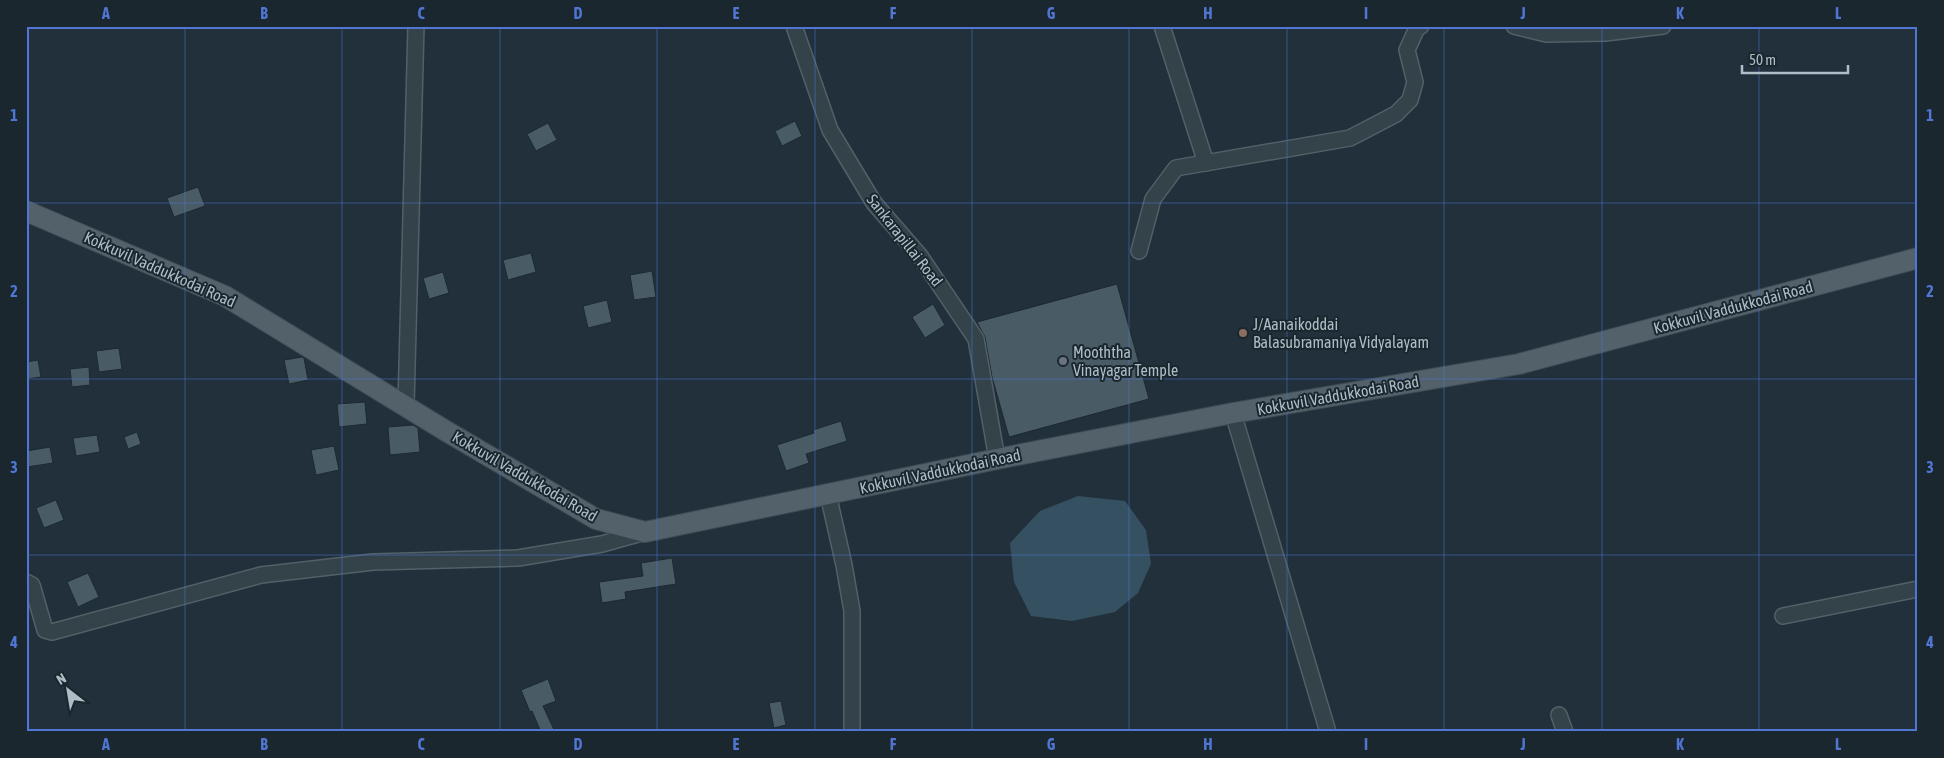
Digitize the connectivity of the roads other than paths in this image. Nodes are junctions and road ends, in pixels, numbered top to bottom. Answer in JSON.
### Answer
{"nodes":[{"id":1,"x":416,"y":26,"type":"edge"},
{"id":2,"x":794,"y":26,"type":"edge"},
{"id":3,"x":1162,"y":26,"type":"edge"},
{"id":4,"x":1420,"y":26,"type":"edge"},
{"id":5,"x":1514,"y":26,"type":"edge"},
{"id":6,"x":1663,"y":26,"type":"edge"},
{"id":7,"x":1206,"y":163,"type":"junction"},
{"id":8,"x":26,"y":211,"type":"edge"},
{"id":9,"x":1140,"y":251,"type":"dead end"},
{"id":10,"x":1918,"y":258,"type":"edge"},
{"id":11,"x":406,"y":405,"type":"junction"},
{"id":12,"x":1233,"y":413,"type":"junction"},
{"id":13,"x":997,"y":459,"type":"junction"},
{"id":14,"x":828,"y":494,"type":"junction"},
{"id":15,"x":645,"y":532,"type":"junction"},
{"id":16,"x":26,"y":582,"type":"edge"},
{"id":17,"x":1918,"y":589,"type":"edge"},
{"id":18,"x":1783,"y":616,"type":"dead end"},
{"id":19,"x":1559,"y":715,"type":"dead end"},
{"id":20,"x":852,"y":732,"type":"edge"},
{"id":21,"x":1328,"y":732,"type":"edge"},
{"id":22,"x":1565,"y":732,"type":"edge"}],
"edges":[{"from":1,"to":11,"type":"street"},
{"from":2,"to":13,"type":"street","name":"Sankarapillai Road"},
{"from":3,"to":7,"type":"street"},
{"from":4,"to":7,"type":"street"},
{"from":5,"to":6,"type":"street"},
{"from":7,"to":9,"type":"street"},
{"from":8,"to":11,"type":"main road","name":"Kokkuvil Vaddukkodai Road"},
{"from":10,"to":12,"type":"main road","name":"Kokkuvil Vaddukkodai Road"},
{"from":11,"to":15,"type":"main road","name":"Kokkuvil Vaddukkodai Road"},
{"from":12,"to":13,"type":"main road","name":"Kokkuvil Vaddukkodai Road"},
{"from":12,"to":21,"type":"street"},
{"from":13,"to":14,"type":"main road","name":"Kokkuvil Vaddukkodai Road"},
{"from":14,"to":15,"type":"main road","name":"Kokkuvil Vaddukkodai Road"},
{"from":14,"to":20,"type":"street"},
{"from":15,"to":16,"type":"street"},
{"from":17,"to":18,"type":"street"},
{"from":19,"to":22,"type":"street"}]}
